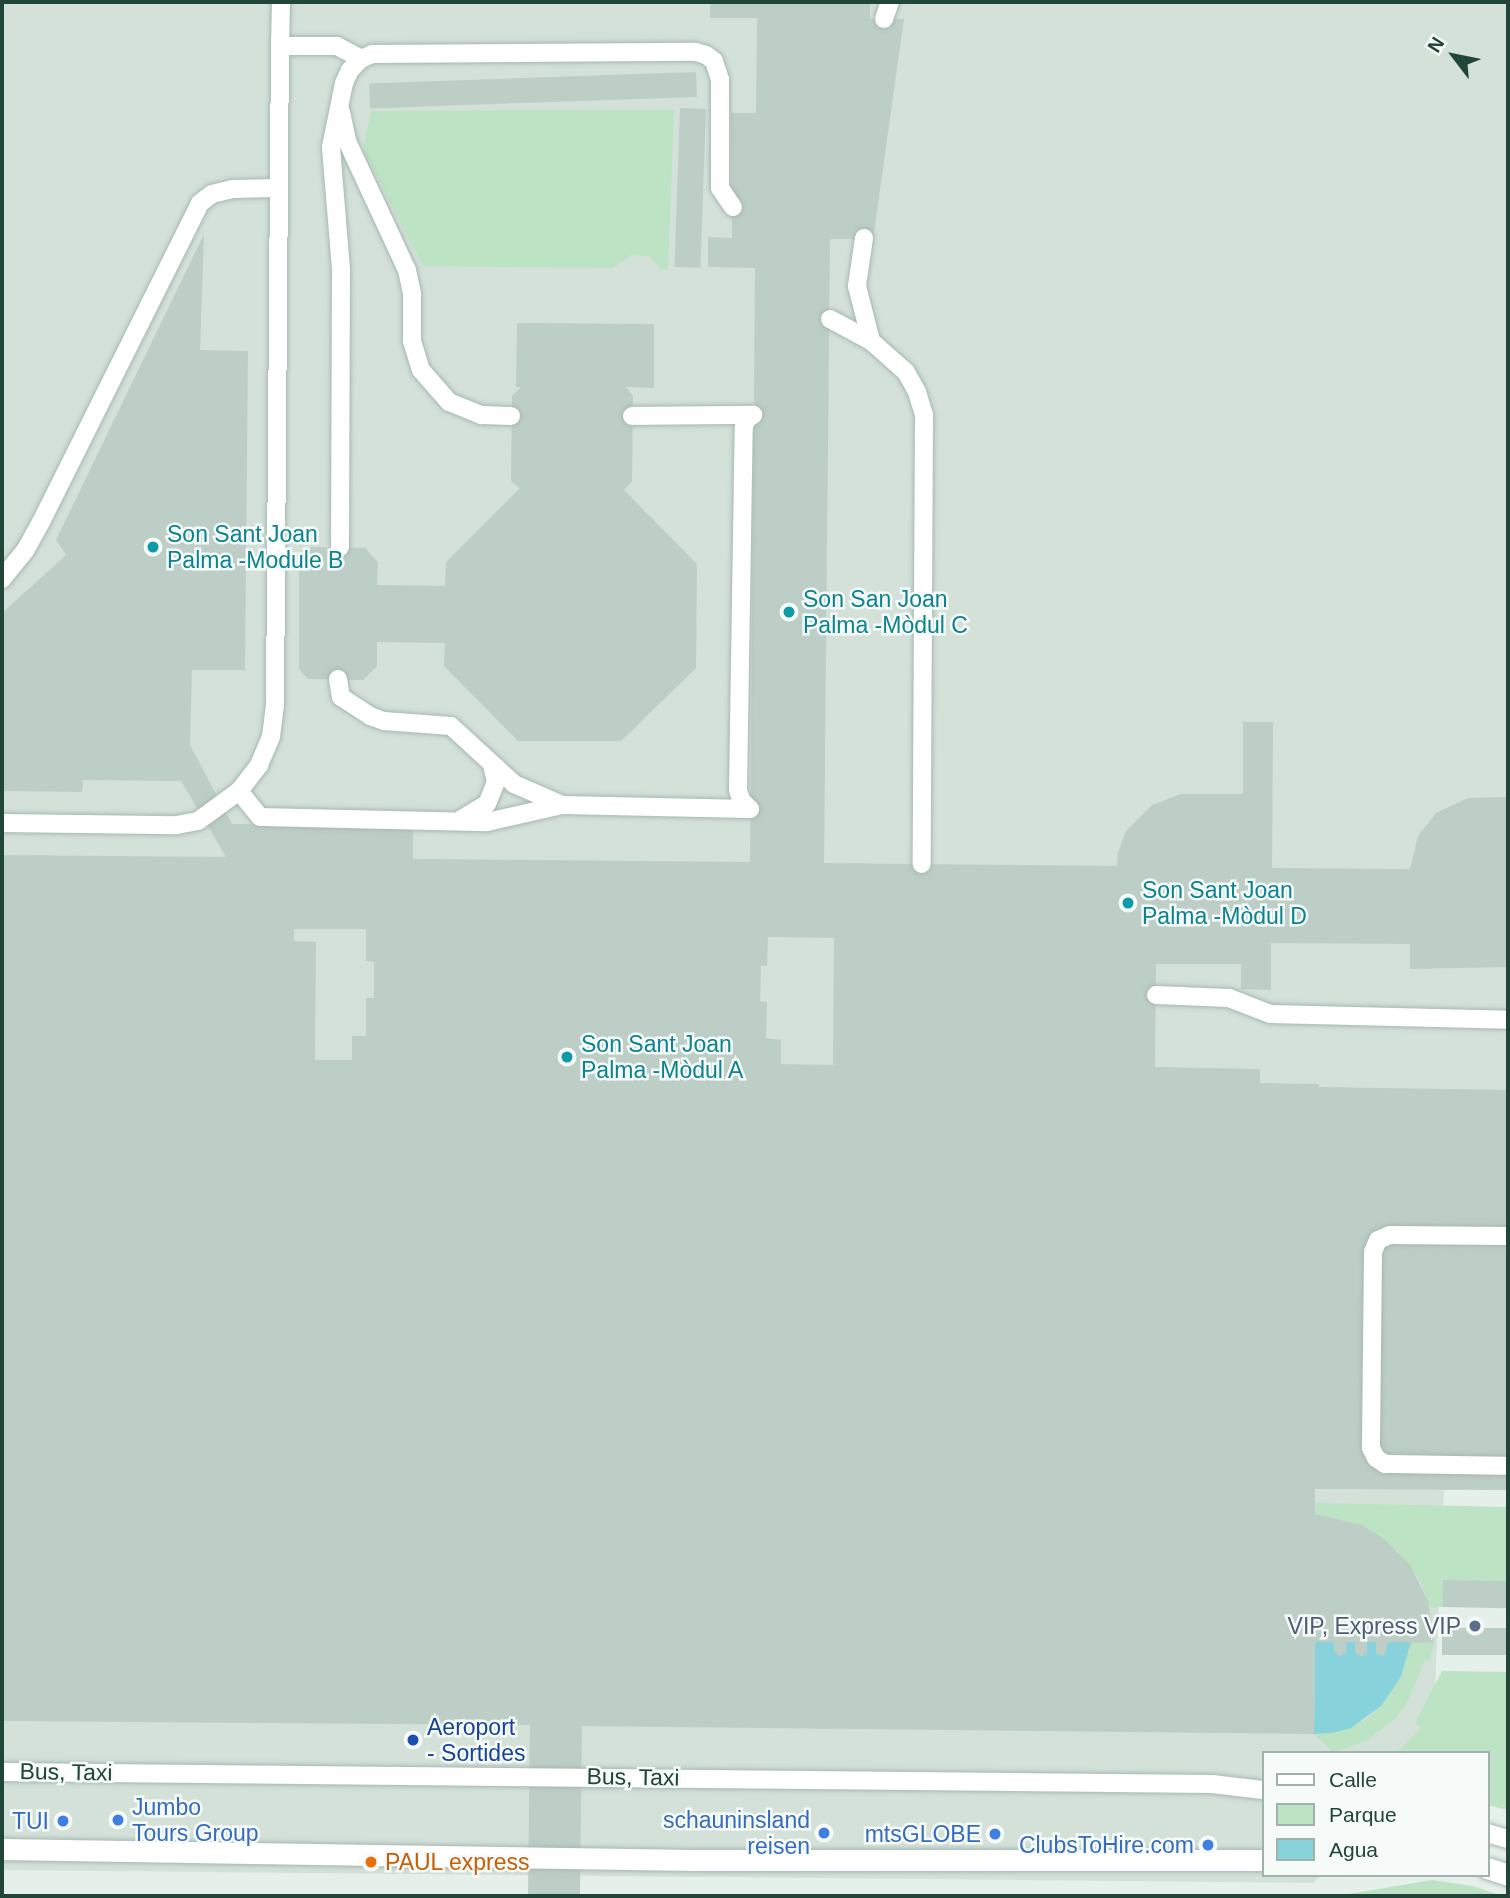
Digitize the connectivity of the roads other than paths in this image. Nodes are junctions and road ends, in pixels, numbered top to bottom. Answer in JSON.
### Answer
{"nodes":[{"id":1,"x":281,"y":2,"type":"edge"},
{"id":2,"x":280,"y":46,"type":"junction"},
{"id":3,"x":361,"y":60,"type":"junction"},
{"id":4,"x":340,"y":99,"type":"junction"},
{"id":5,"x":278,"y":188,"type":"junction"},
{"id":6,"x":733,"y":207,"type":"dead end"},
{"id":7,"x":864,"y":238,"type":"dead end"},
{"id":8,"x":830,"y":319,"type":"dead end"},
{"id":9,"x":872,"y":341,"type":"junction"},
{"id":10,"x":511,"y":416,"type":"dead end"},
{"id":11,"x":632,"y":416,"type":"dead end"},
{"id":12,"x":340,"y":547,"type":"dead end"},
{"id":13,"x":2,"y":579,"type":"edge"},
{"id":14,"x":338,"y":679,"type":"dead end"},
{"id":15,"x":490,"y":762,"type":"junction"},
{"id":16,"x":239,"y":791,"type":"junction"},
{"id":17,"x":562,"y":805,"type":"junction"},
{"id":18,"x":456,"y":822,"type":"junction"},
{"id":19,"x":2,"y":823,"type":"edge"},
{"id":20,"x":922,"y":864,"type":"dead end"},
{"id":21,"x":1156,"y":995,"type":"dead end"},
{"id":22,"x":1503,"y":1018,"type":"edge"},
{"id":23,"x":1508,"y":1236,"type":"edge"},
{"id":24,"x":1504,"y":1466,"type":"edge"},
{"id":25,"x":2,"y":1772,"type":"edge"},
{"id":26,"x":1262,"y":1790,"type":"edge"},
{"id":27,"x":1489,"y":1834,"type":"edge"},
{"id":28,"x":1508,"y":1839,"type":"edge"},
{"id":29,"x":2,"y":1849,"type":"edge"},
{"id":30,"x":1262,"y":1860,"type":"edge"},
{"id":31,"x":1489,"y":1869,"type":"edge"},
{"id":32,"x":1508,"y":1875,"type":"edge"}],
"edges":[{"from":1,"to":2,"type":"lane"},
{"from":2,"to":3,"type":"lane"},
{"from":2,"to":5,"type":"lane"},
{"from":3,"to":4,"type":"lane"},
{"from":3,"to":6,"type":"lane"},
{"from":4,"to":10,"type":"lane"},
{"from":4,"to":12,"type":"lane"},
{"from":5,"to":13,"type":"lane"},
{"from":5,"to":16,"type":"lane"},
{"from":7,"to":9,"type":"lane"},
{"from":8,"to":9,"type":"lane"},
{"from":9,"to":20,"type":"lane"},
{"from":11,"to":17,"type":"lane"},
{"from":14,"to":15,"type":"lane"},
{"from":15,"to":17,"type":"lane"},
{"from":15,"to":18,"type":"lane"},
{"from":16,"to":18,"type":"lane"},
{"from":16,"to":19,"type":"lane"},
{"from":17,"to":18,"type":"lane"},
{"from":21,"to":22,"type":"lane"},
{"from":23,"to":24,"type":"lane"},
{"from":25,"to":26,"type":"lane","name":"Bus, Taxi"},
{"from":27,"to":28,"type":"lane"},
{"from":29,"to":30,"type":"street"},
{"from":31,"to":32,"type":"street"}]}
